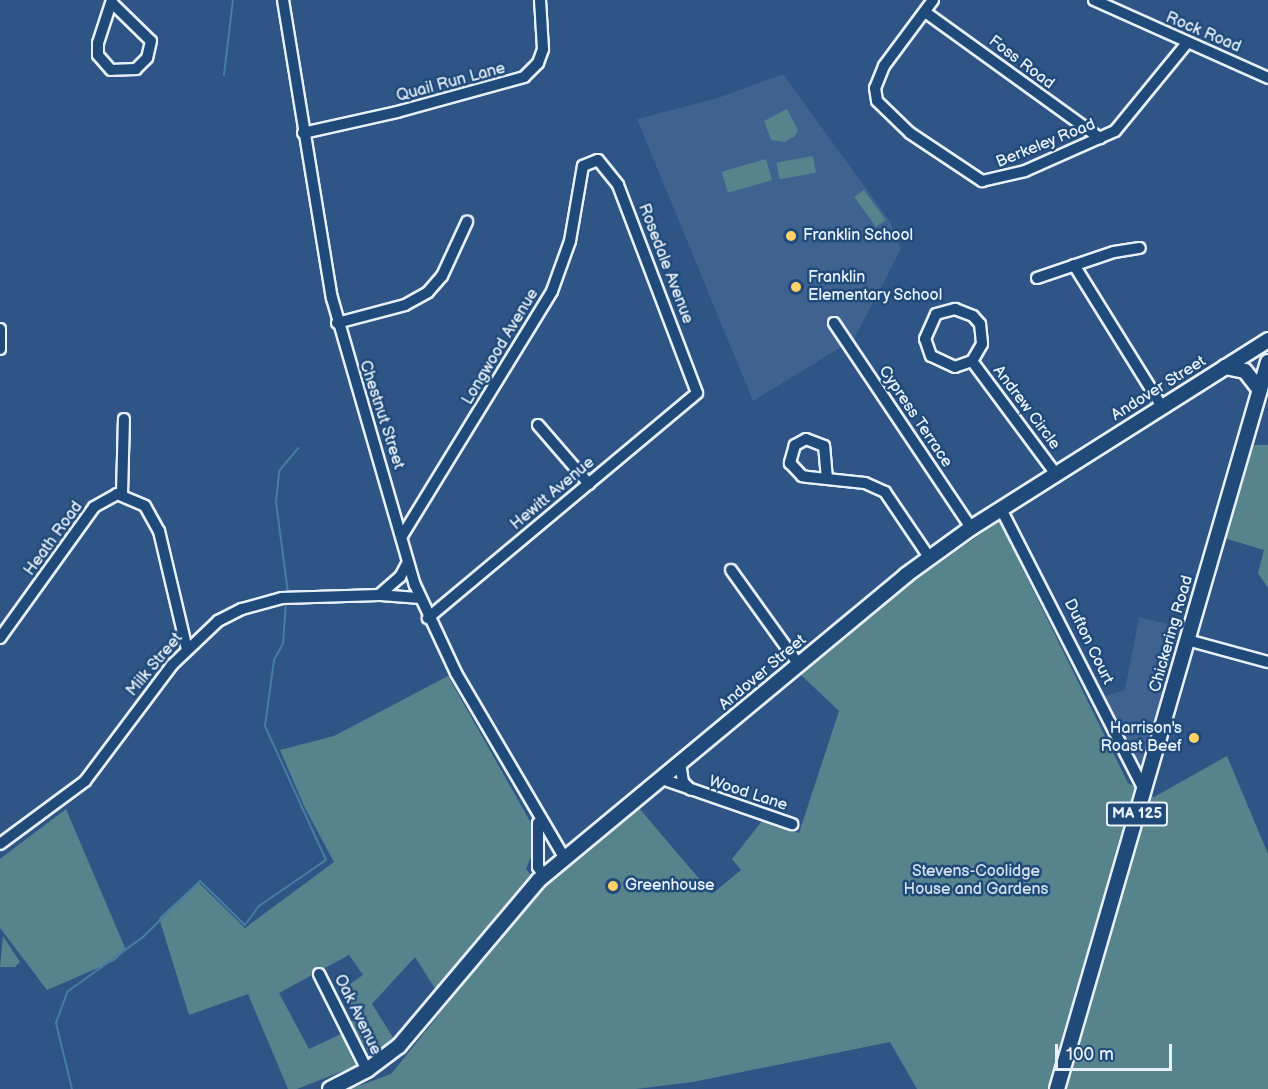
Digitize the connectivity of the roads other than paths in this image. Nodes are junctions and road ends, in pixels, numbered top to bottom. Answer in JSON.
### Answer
{"nodes":[{"id":1,"x":284,"y":0,"type":"edge"},
{"id":2,"x":540,"y":0,"type":"edge"},
{"id":3,"x":933,"y":0,"type":"edge"},
{"id":4,"x":1094,"y":0,"type":"edge"},
{"id":5,"x":112,"y":1,"type":"edge"},
{"id":6,"x":925,"y":12,"type":"junction"},
{"id":7,"x":1187,"y":43,"type":"junction"},
{"id":8,"x":1268,"y":78,"type":"edge"},
{"id":9,"x":303,"y":133,"type":"junction"},
{"id":10,"x":1100,"y":138,"type":"junction"},
{"id":11,"x":591,"y":159,"type":"joint"},
{"id":12,"x":467,"y":222,"type":"dead end"},
{"id":13,"x":1140,"y":248,"type":"dead end"},
{"id":14,"x":1074,"y":266,"type":"junction"},
{"id":15,"x":1037,"y":278,"type":"dead end"},
{"id":16,"x":337,"y":322,"type":"junction"},
{"id":17,"x":834,"y":324,"type":"dead end"},
{"id":18,"x":0,"y":329,"type":"edge"},
{"id":19,"x":1268,"y":340,"type":"edge"},
{"id":20,"x":0,"y":349,"type":"edge"},
{"id":21,"x":972,"y":360,"type":"junction"},
{"id":22,"x":1268,"y":362,"type":"edge"},
{"id":23,"x":1225,"y":367,"type":"junction"},
{"id":24,"x":1260,"y":390,"type":"junction"},
{"id":25,"x":697,"y":393,"type":"joint"},
{"id":26,"x":1162,"y":407,"type":"junction"},
{"id":27,"x":124,"y":419,"type":"dead end"},
{"id":28,"x":538,"y":425,"type":"dead end"},
{"id":29,"x":1056,"y":474,"type":"junction"},
{"id":30,"x":827,"y":479,"type":"dead end"},
{"id":31,"x":589,"y":484,"type":"junction"},
{"id":32,"x":122,"y":494,"type":"junction"},
{"id":33,"x":1002,"y":509,"type":"junction"},
{"id":34,"x":971,"y":528,"type":"junction"},
{"id":35,"x":402,"y":536,"type":"junction"},
{"id":36,"x":929,"y":557,"type":"junction"},
{"id":37,"x":408,"y":562,"type":"junction"},
{"id":38,"x":731,"y":570,"type":"dead end"},
{"id":39,"x":379,"y":595,"type":"junction"},
{"id":40,"x":419,"y":598,"type":"junction"},
{"id":41,"x":428,"y":618,"type":"junction"},
{"id":42,"x":0,"y":638,"type":"edge"},
{"id":43,"x":1187,"y":640,"type":"junction"},
{"id":44,"x":187,"y":649,"type":"junction"},
{"id":45,"x":1268,"y":662,"type":"edge"},
{"id":46,"x":799,"y":665,"type":"junction"},
{"id":47,"x":680,"y":763,"type":"junction"},
{"id":48,"x":662,"y":779,"type":"junction"},
{"id":49,"x":1144,"y":790,"type":"junction"},
{"id":50,"x":694,"y":792,"type":"junction"},
{"id":51,"x":535,"y":811,"type":"junction"},
{"id":52,"x":792,"y":824,"type":"dead end"},
{"id":53,"x":0,"y":844,"type":"edge"},
{"id":54,"x":564,"y":857,"type":"junction"},
{"id":55,"x":544,"y":875,"type":"junction"},
{"id":56,"x":319,"y":974,"type":"dead end"},
{"id":57,"x":367,"y":1070,"type":"junction"},
{"id":58,"x":330,"y":1089,"type":"edge"},
{"id":59,"x":1058,"y":1089,"type":"edge"}],
"edges":[{"from":1,"to":9,"type":"street","name":"Chestnut Street"},
{"from":2,"to":9,"type":"street","name":"Quail Run Lane"},
{"from":3,"to":6,"type":"street","name":"Berkeley Road"},
{"from":4,"to":7,"type":"street","name":"Rock Road"},
{"from":5,"to":5,"type":"street"},
{"from":6,"to":10,"type":"street","name":"Foss Road"},
{"from":6,"to":10,"type":"street","name":"Berkeley Road"},
{"from":7,"to":8,"type":"street","name":"Rock Road"},
{"from":7,"to":10,"type":"street","name":"Berkeley Road"},
{"from":9,"to":16,"type":"street","name":"Chestnut Street"},
{"from":11,"to":25,"type":"street","name":"Rosedale Avenue"},
{"from":11,"to":35,"type":"street","name":"Longwood Avenue"},
{"from":12,"to":16,"type":"street"},
{"from":13,"to":14,"type":"street"},
{"from":14,"to":15,"type":"street"},
{"from":14,"to":26,"type":"street"},
{"from":16,"to":35,"type":"street","name":"Chestnut Street"},
{"from":17,"to":34,"type":"street","name":"Cypress Terrace"},
{"from":18,"to":20,"type":"street"},
{"from":19,"to":23,"type":"main road","name":"Andover Street"},
{"from":21,"to":21,"type":"street","name":"Andrew Circle"},
{"from":21,"to":29,"type":"street","name":"Andrew Circle"},
{"from":22,"to":24,"type":"main road","name":"Chickering Road","number":"MA 125"},
{"from":23,"to":24,"type":"main road"},
{"from":23,"to":26,"type":"main road","name":"Andover Street"},
{"from":24,"to":43,"type":"main road","name":"Chickering Road","number":"MA 125"},
{"from":25,"to":31,"type":"street","name":"Hewitt Avenue"},
{"from":26,"to":29,"type":"main road","name":"Andover Street"},
{"from":27,"to":32,"type":"street"},
{"from":28,"to":31,"type":"street"},
{"from":29,"to":33,"type":"main road","name":"Andover Street"},
{"from":30,"to":36,"type":"street"},
{"from":31,"to":41,"type":"street","name":"Hewitt Avenue"},
{"from":32,"to":42,"type":"street","name":"Heath Road"},
{"from":32,"to":44,"type":"street"},
{"from":33,"to":34,"type":"main road","name":"Andover Street"},
{"from":33,"to":49,"type":"street","name":"Dufton Court"},
{"from":34,"to":36,"type":"main road","name":"Andover Street"},
{"from":35,"to":37,"type":"street","name":"Chestnut Street"},
{"from":36,"to":46,"type":"main road","name":"Andover Street"},
{"from":37,"to":39,"type":"street"},
{"from":37,"to":40,"type":"street","name":"Chestnut Street"},
{"from":38,"to":46,"type":"street"},
{"from":39,"to":40,"type":"street","name":"Milk Street"},
{"from":39,"to":44,"type":"street","name":"Milk Street"},
{"from":40,"to":41,"type":"street","name":"Chestnut Street"},
{"from":41,"to":51,"type":"street","name":"Chestnut Street"},
{"from":43,"to":45,"type":"street"},
{"from":43,"to":49,"type":"main road","name":"Chickering Road","number":"MA 125"},
{"from":44,"to":53,"type":"street","name":"Milk Street"},
{"from":46,"to":47,"type":"main road","name":"Andover Street"},
{"from":47,"to":48,"type":"main road","name":"Andover Street"},
{"from":47,"to":50,"type":"street","name":"Wood Lane"},
{"from":48,"to":50,"type":"street","name":"Wood Lane"},
{"from":48,"to":54,"type":"main road","name":"Andover Street"},
{"from":49,"to":59,"type":"main road","name":"Chickering Road","number":"MA 125"},
{"from":50,"to":52,"type":"street","name":"Wood Lane"},
{"from":51,"to":54,"type":"street","name":"Chestnut Street"},
{"from":51,"to":55,"type":"street","name":"Chestnut Street"},
{"from":54,"to":55,"type":"main road","name":"Andover Street"},
{"from":55,"to":57,"type":"main road","name":"Andover Street"},
{"from":56,"to":57,"type":"street","name":"Oak Avenue"},
{"from":57,"to":58,"type":"main road","name":"Andover Street"}]}
